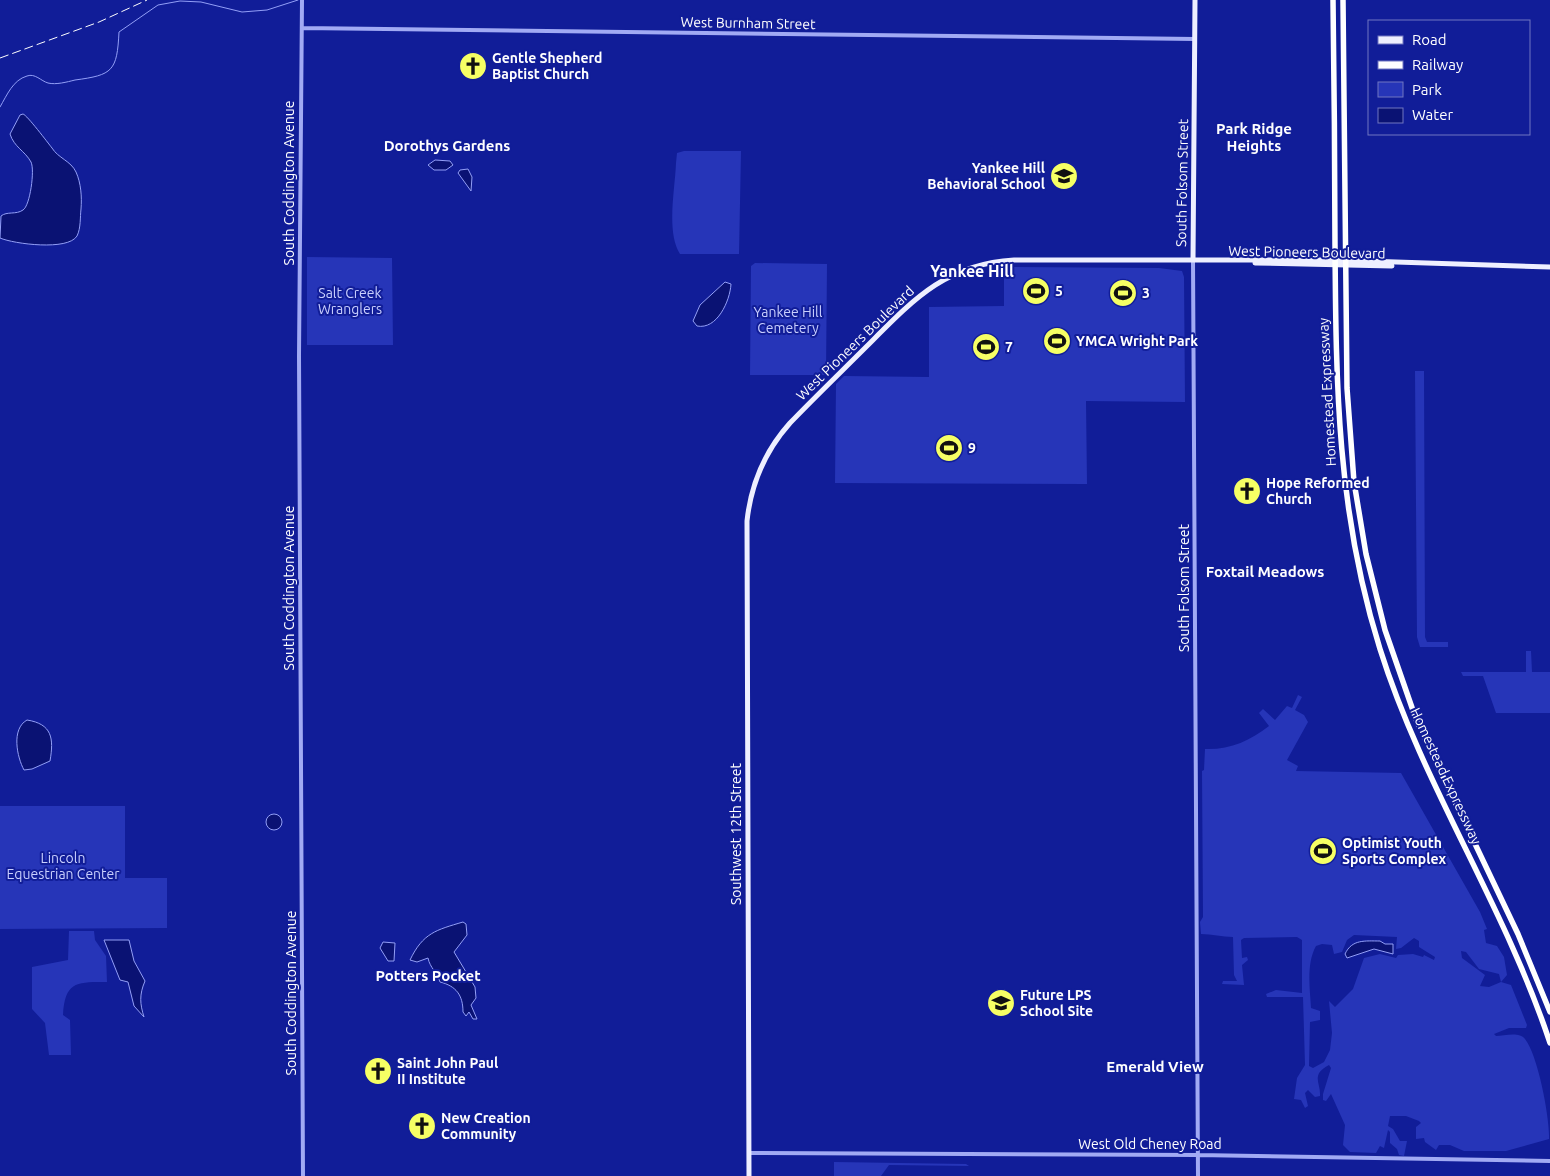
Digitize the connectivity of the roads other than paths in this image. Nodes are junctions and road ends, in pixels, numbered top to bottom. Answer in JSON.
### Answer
{"nodes":[{"id":1,"x":302,"y":0,"type":"edge"},
{"id":2,"x":1195,"y":0,"type":"edge"},
{"id":3,"x":1333,"y":0,"type":"edge"},
{"id":4,"x":1343,"y":0,"type":"edge"},
{"id":5,"x":302,"y":28,"type":"junction"},
{"id":6,"x":1195,"y":39,"type":"junction"},
{"id":7,"x":1193,"y":260,"type":"junction"},
{"id":8,"x":1336,"y":263,"type":"junction"},
{"id":9,"x":1346,"y":263,"type":"junction"},
{"id":10,"x":1550,"y":267,"type":"edge"},
{"id":11,"x":752,"y":492,"type":"joint"},
{"id":12,"x":1550,"y":1012,"type":"edge"},
{"id":13,"x":1550,"y":1043,"type":"edge"},
{"id":14,"x":749,"y":1153,"type":"junction"},
{"id":15,"x":1198,"y":1155,"type":"junction"},
{"id":16,"x":1550,"y":1161,"type":"edge"},
{"id":17,"x":303,"y":1176,"type":"edge"},
{"id":18,"x":749,"y":1176,"type":"edge"},
{"id":19,"x":1198,"y":1176,"type":"edge"}],
"edges":[{"from":1,"to":5,"type":"street","name":"South Coddington Avenue"},
{"from":2,"to":6,"type":"main road","name":"South Folsom Street"},
{"from":3,"to":8,"type":"highway","name":"Homestead Expressway"},
{"from":4,"to":9,"type":"highway","name":"Homestead Expressway"},
{"from":5,"to":6,"type":"street","name":"West Burnham Street"},
{"from":5,"to":17,"type":"street","name":"South Coddington Avenue"},
{"from":6,"to":7,"type":"main road","name":"South Folsom Street"},
{"from":7,"to":8,"type":"main road","name":"West Pioneers Boulevard"},
{"from":7,"to":11,"type":"main road","name":"West Pioneers Boulevard"},
{"from":7,"to":15,"type":"street","name":"South Folsom Street"},
{"from":8,"to":9,"type":"main road","name":"West Pioneers Boulevard"},
{"from":8,"to":13,"type":"highway","name":"Homestead Expressway"},
{"from":9,"to":10,"type":"main road","name":"West Pioneers Boulevard"},
{"from":9,"to":12,"type":"highway","name":"Homestead Expressway"},
{"from":11,"to":14,"type":"main road","name":"Southwest 12th Street"},
{"from":14,"to":15,"type":"street","name":"West Old Cheney Road"},
{"from":14,"to":18,"type":"main road","name":"Southwest 12th Street"},
{"from":15,"to":16,"type":"street","name":"West Old Cheney Road"},
{"from":15,"to":19,"type":"street","name":"South Folsom Street"}]}
